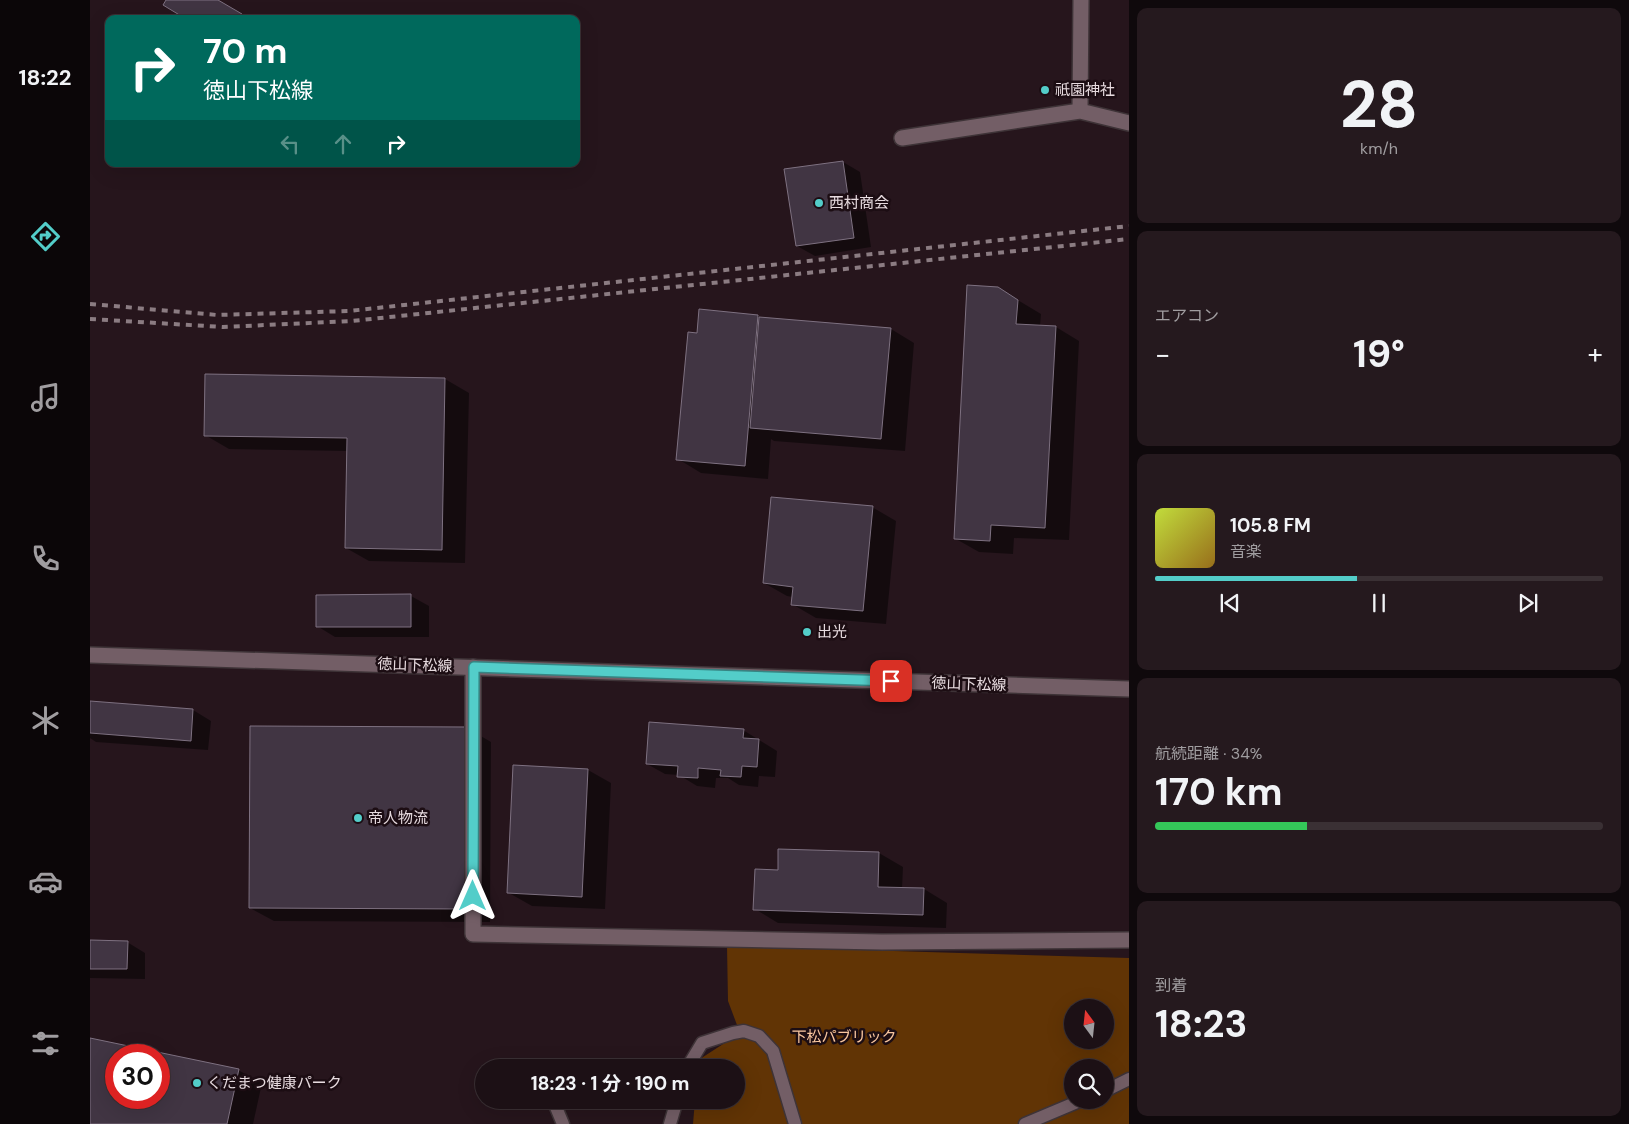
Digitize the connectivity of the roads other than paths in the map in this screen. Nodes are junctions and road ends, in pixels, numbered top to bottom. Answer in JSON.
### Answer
{"nodes":[{"id":1,"x":1081,"y":0,"type":"edge"},
{"id":2,"x":1080,"y":111,"type":"junction"},
{"id":3,"x":1129,"y":123,"type":"edge"},
{"id":4,"x":902,"y":138,"type":"dead end"},
{"id":5,"x":90,"y":655,"type":"edge"},
{"id":6,"x":474,"y":667,"type":"junction"},
{"id":7,"x":1129,"y":689,"type":"edge"},
{"id":8,"x":1129,"y":940,"type":"edge"},
{"id":9,"x":692,"y":1059,"type":"edge"},
{"id":10,"x":1129,"y":1079,"type":"edge"},
{"id":11,"x":1114,"y":1086,"type":"edge"},
{"id":12,"x":1064,"y":1108,"type":"edge"},
{"id":13,"x":557,"y":1109,"type":"edge"},
{"id":14,"x":675,"y":1109,"type":"edge"},
{"id":15,"x":563,"y":1124,"type":"edge"},
{"id":16,"x":670,"y":1124,"type":"edge"},
{"id":17,"x":795,"y":1124,"type":"edge"},
{"id":18,"x":1025,"y":1124,"type":"edge"}],
"edges":[{"from":1,"to":2,"type":"street"},
{"from":2,"to":3,"type":"street"},
{"from":2,"to":4,"type":"street"},
{"from":5,"to":6,"type":"street","name":"徳山下松線"},
{"from":6,"to":7,"type":"street","name":"徳山下松線"},
{"from":6,"to":8,"type":"street"},
{"from":9,"to":17,"type":"lane"},
{"from":10,"to":11,"type":"lane"},
{"from":12,"to":18,"type":"lane"},
{"from":13,"to":15,"type":"lane"},
{"from":14,"to":16,"type":"lane"}]}
